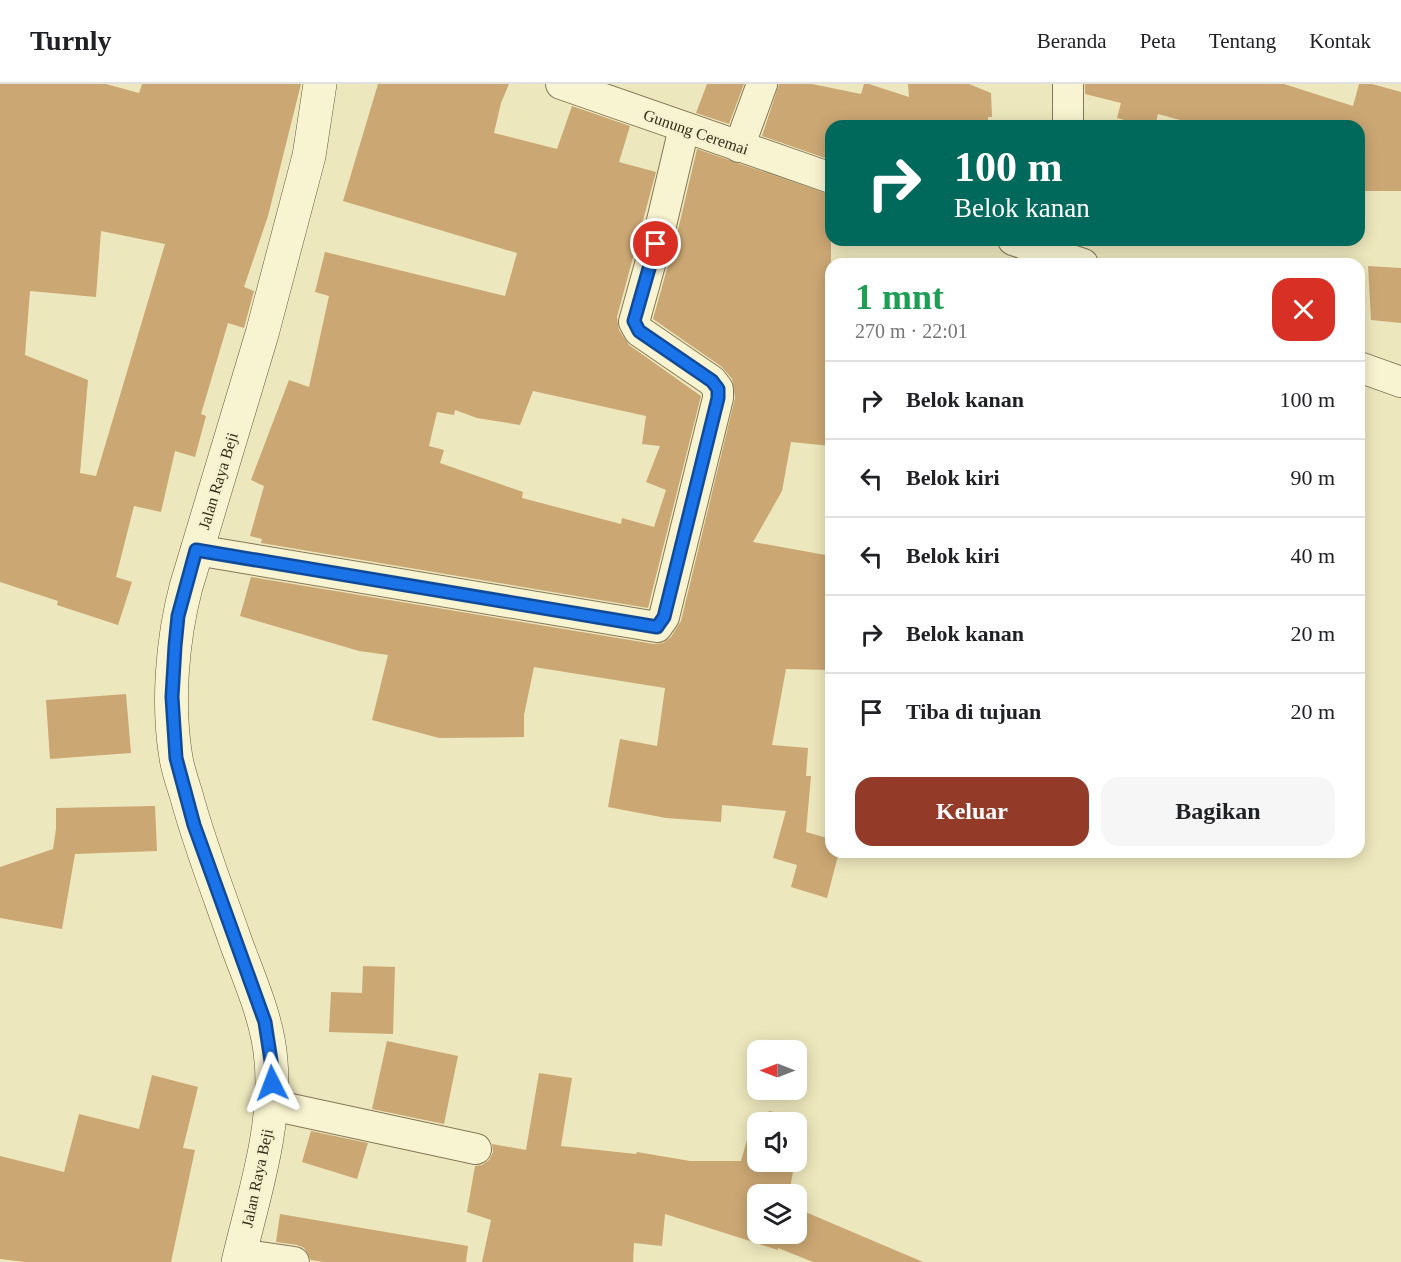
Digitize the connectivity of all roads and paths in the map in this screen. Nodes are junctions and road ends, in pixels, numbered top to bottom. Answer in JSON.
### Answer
{"nodes":[{"id":1,"x":320,"y":84,"type":"edge"},
{"id":2,"x":561,"y":84,"type":"edge"},
{"id":3,"x":762,"y":84,"type":"edge"},
{"id":4,"x":1068,"y":84,"type":"edge"},
{"id":5,"x":1068,"y":120,"type":"edge"},
{"id":6,"x":684,"y":128,"type":"junction"},
{"id":7,"x":739,"y":147,"type":"junction"},
{"id":8,"x":825,"y":176,"type":"edge"},
{"id":9,"x":1035,"y":246,"type":"edge"},
{"id":10,"x":1074,"y":257,"type":"edge"},
{"id":11,"x":1365,"y":369,"type":"edge"},
{"id":12,"x":1401,"y":382,"type":"edge"},
{"id":13,"x":196,"y":550,"type":"junction"},
{"id":14,"x":272,"y":1105,"type":"junction"},
{"id":15,"x":476,"y":1149,"type":"dead end"},
{"id":16,"x":239,"y":1258,"type":"edge"},
{"id":17,"x":294,"y":1262,"type":"edge"}],
"edges":[{"from":1,"to":13,"type":"street","name":"Jalan Raya Beji"},
{"from":2,"to":6,"type":"street","name":"Gunung Ceremai"},
{"from":3,"to":7,"type":"street"},
{"from":4,"to":5,"type":"street"},
{"from":6,"to":7,"type":"street","name":"Gunung Ceremai"},
{"from":6,"to":13,"type":"street"},
{"from":7,"to":8,"type":"street","name":"Gunung Ceremai"},
{"from":9,"to":10,"type":"street"},
{"from":11,"to":12,"type":"street"},
{"from":13,"to":14,"type":"street","name":"Jalan Raya Beji"},
{"from":14,"to":15,"type":"street"},
{"from":14,"to":16,"type":"street","name":"Jalan Raya Beji"},
{"from":16,"to":17,"type":"street"}]}
